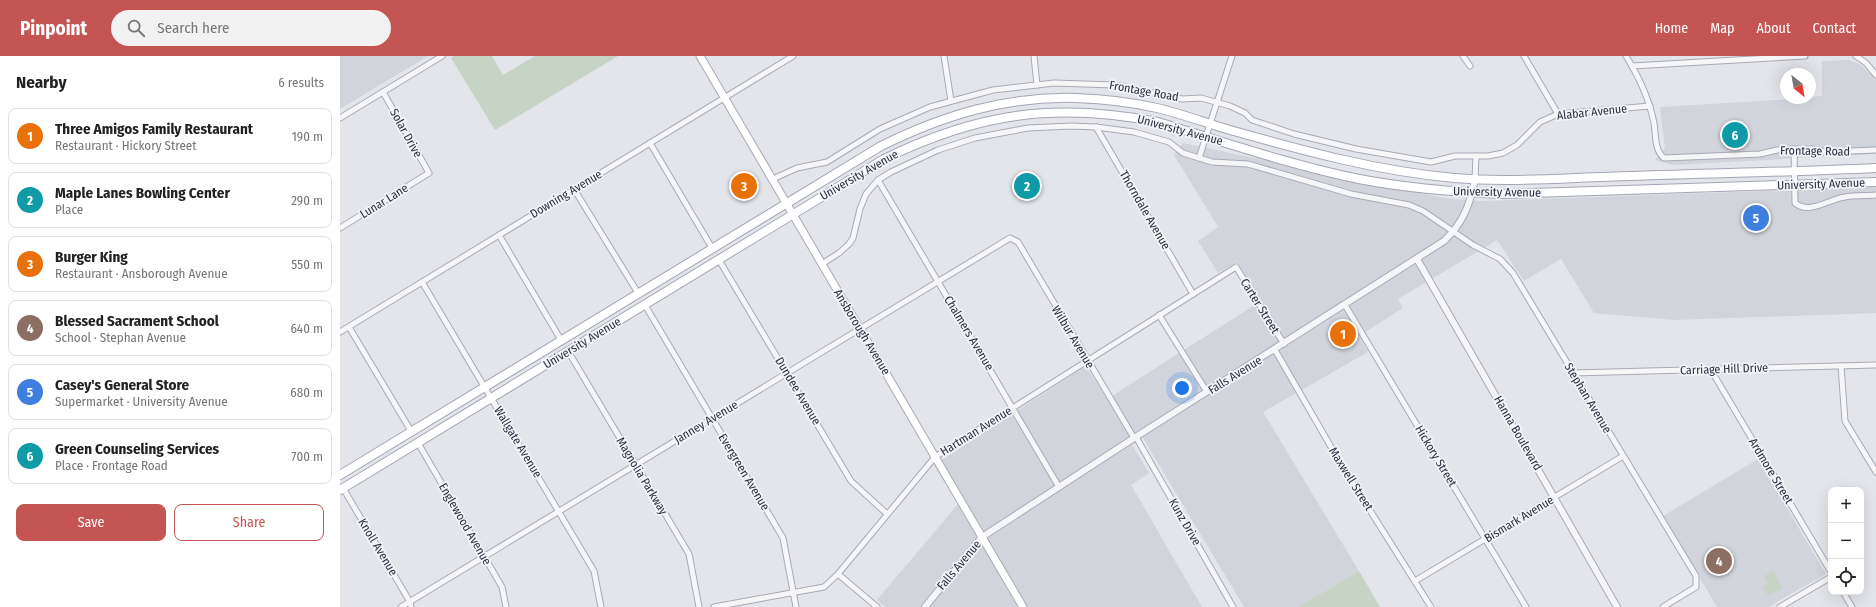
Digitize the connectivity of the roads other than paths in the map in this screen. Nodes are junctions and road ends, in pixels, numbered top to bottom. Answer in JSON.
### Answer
{"nodes":[{"id":1,"x":442,"y":56,"type":"edge"},
{"id":2,"x":700,"y":56,"type":"edge"},
{"id":3,"x":793,"y":56,"type":"edge"},
{"id":4,"x":944,"y":56,"type":"edge"},
{"id":5,"x":1034,"y":56,"type":"edge"},
{"id":6,"x":1232,"y":56,"type":"edge"},
{"id":7,"x":1463,"y":56,"type":"edge"},
{"id":8,"x":1524,"y":56,"type":"edge"},
{"id":9,"x":1626,"y":56,"type":"edge"},
{"id":10,"x":1805,"y":56,"type":"edge"},
{"id":11,"x":1849,"y":56,"type":"edge"},
{"id":12,"x":1857,"y":57,"type":"edge"},
{"id":13,"x":1470,"y":66,"type":"dead end"},
{"id":14,"x":1632,"y":66,"type":"junction"},
{"id":15,"x":1876,"y":75,"type":"edge"},
{"id":16,"x":1037,"y":85,"type":"junction"},
{"id":17,"x":383,"y":92,"type":"junction"},
{"id":18,"x":724,"y":97,"type":"junction"},
{"id":19,"x":951,"y":100,"type":"junction"},
{"id":20,"x":1217,"y":102,"type":"junction"},
{"id":21,"x":1650,"y":106,"type":"junction"},
{"id":22,"x":1558,"y":114,"type":"junction"},
{"id":23,"x":340,"y":118,"type":"edge"},
{"id":24,"x":1209,"y":124,"type":"junction"},
{"id":25,"x":1096,"y":127,"type":"junction"},
{"id":26,"x":1206,"y":136,"type":"junction"},
{"id":27,"x":650,"y":143,"type":"junction"},
{"id":28,"x":1794,"y":149,"type":"junction"},
{"id":29,"x":1876,"y":150,"type":"edge"},
{"id":30,"x":1476,"y":156,"type":"junction"},
{"id":31,"x":1199,"y":158,"type":"junction"},
{"id":32,"x":1876,"y":168,"type":"edge"},
{"id":33,"x":1794,"y":172,"type":"junction"},
{"id":34,"x":429,"y":173,"type":"joint"},
{"id":35,"x":772,"y":179,"type":"junction"},
{"id":36,"x":878,"y":180,"type":"junction"},
{"id":37,"x":1474,"y":180,"type":"junction"},
{"id":38,"x":1876,"y":182,"type":"edge"},
{"id":39,"x":1794,"y":186,"type":"junction"},
{"id":40,"x":574,"y":189,"type":"junction"},
{"id":41,"x":1472,"y":193,"type":"junction"},
{"id":42,"x":1876,"y":195,"type":"edge"},
{"id":43,"x":786,"y":203,"type":"junction"},
{"id":44,"x":793,"y":215,"type":"junction"},
{"id":45,"x":340,"y":228,"type":"edge"},
{"id":46,"x":1453,"y":233,"type":"junction"},
{"id":47,"x":499,"y":235,"type":"junction"},
{"id":48,"x":1010,"y":238,"type":"joint"},
{"id":49,"x":712,"y":248,"type":"junction"},
{"id":50,"x":1417,"y":259,"type":"junction"},
{"id":51,"x":719,"y":260,"type":"junction"},
{"id":52,"x":822,"y":264,"type":"junction"},
{"id":53,"x":1236,"y":267,"type":"joint"},
{"id":54,"x":938,"y":281,"type":"junction"},
{"id":55,"x":422,"y":282,"type":"junction"},
{"id":56,"x":638,"y":293,"type":"junction"},
{"id":57,"x":1194,"y":294,"type":"junction"},
{"id":58,"x":645,"y":305,"type":"junction"},
{"id":59,"x":1345,"y":305,"type":"junction"},
{"id":60,"x":1159,"y":315,"type":"junction"},
{"id":61,"x":349,"y":327,"type":"junction"},
{"id":62,"x":860,"y":329,"type":"junction"},
{"id":63,"x":340,"y":332,"type":"edge"},
{"id":64,"x":561,"y":340,"type":"junction"},
{"id":65,"x":1284,"y":344,"type":"junction"},
{"id":66,"x":1275,"y":350,"type":"junction"},
{"id":67,"x":568,"y":352,"type":"junction"},
{"id":68,"x":1087,"y":361,"type":"junction"},
{"id":69,"x":1876,"y":365,"type":"edge"},
{"id":70,"x":1841,"y":366,"type":"junction"},
{"id":71,"x":1711,"y":370,"type":"junction"},
{"id":72,"x":787,"y":373,"type":"junction"},
{"id":73,"x":1573,"y":374,"type":"junction"},
{"id":74,"x":485,"y":387,"type":"junction"},
{"id":75,"x":1207,"y":392,"type":"junction"},
{"id":76,"x":492,"y":398,"type":"junction"},
{"id":77,"x":1013,"y":408,"type":"junction"},
{"id":78,"x":712,"y":418,"type":"junction"},
{"id":79,"x":411,"y":431,"type":"junction"},
{"id":80,"x":1135,"y":438,"type":"junction"},
{"id":81,"x":418,"y":443,"type":"junction"},
{"id":82,"x":1624,"y":456,"type":"junction"},
{"id":83,"x":935,"y":457,"type":"junction"},
{"id":84,"x":635,"y":465,"type":"junction"},
{"id":85,"x":1876,"y":472,"type":"edge"},
{"id":86,"x":340,"y":475,"type":"edge"},
{"id":87,"x":1059,"y":486,"type":"junction"},
{"id":88,"x":342,"y":489,"type":"edge"},
{"id":89,"x":1555,"y":497,"type":"junction"},
{"id":90,"x":559,"y":511,"type":"junction"},
{"id":91,"x":887,"y":514,"type":"junction"},
{"id":92,"x":982,"y":537,"type":"junction"},
{"id":93,"x":1485,"y":539,"type":"junction"},
{"id":94,"x":484,"y":557,"type":"junction"},
{"id":95,"x":1828,"y":567,"type":"edge"},
{"id":96,"x":838,"y":574,"type":"junction"},
{"id":97,"x":1828,"y":579,"type":"edge"},
{"id":98,"x":1415,"y":581,"type":"junction"},
{"id":99,"x":793,"y":592,"type":"junction"},
{"id":100,"x":1845,"y":595,"type":"edge"},
{"id":101,"x":411,"y":604,"type":"edge"},
{"id":102,"x":401,"y":607,"type":"edge"},
{"id":103,"x":506,"y":607,"type":"edge"},
{"id":104,"x":601,"y":607,"type":"edge"},
{"id":105,"x":699,"y":607,"type":"edge"},
{"id":106,"x":714,"y":607,"type":"edge"},
{"id":107,"x":796,"y":607,"type":"edge"},
{"id":108,"x":878,"y":607,"type":"edge"},
{"id":109,"x":925,"y":607,"type":"edge"},
{"id":110,"x":1023,"y":607,"type":"edge"},
{"id":111,"x":1234,"y":607,"type":"edge"},
{"id":112,"x":1431,"y":607,"type":"edge"},
{"id":113,"x":1526,"y":607,"type":"edge"},
{"id":114,"x":1617,"y":607,"type":"edge"},
{"id":115,"x":1663,"y":607,"type":"edge"},
{"id":116,"x":1780,"y":607,"type":"edge"},
{"id":117,"x":1852,"y":607,"type":"edge"}],
"edges":[{"from":1,"to":17,"type":"street"},
{"from":2,"to":18,"type":"main road","name":"Ansborough Avenue"},
{"from":3,"to":18,"type":"street","name":"Downing Avenue"},
{"from":4,"to":19,"type":"street"},
{"from":5,"to":16,"type":"street"},
{"from":6,"to":20,"type":"street"},
{"from":7,"to":13,"type":"street"},
{"from":8,"to":22,"type":"street"},
{"from":9,"to":14,"type":"street"},
{"from":10,"to":14,"type":"street"},
{"from":11,"to":12,"type":"street"},
{"from":12,"to":15,"type":"street"},
{"from":14,"to":21,"type":"street"},
{"from":16,"to":19,"type":"street","name":"Frontage Road"},
{"from":16,"to":20,"type":"street","name":"Frontage Road"},
{"from":17,"to":23,"type":"street"},
{"from":17,"to":34,"type":"street","name":"Solar Drive"},
{"from":18,"to":27,"type":"street","name":"Downing Avenue"},
{"from":18,"to":35,"type":"main road","name":"Ansborough Avenue"},
{"from":19,"to":35,"type":"street","name":"Frontage Road"},
{"from":20,"to":24,"type":"street"},
{"from":20,"to":30,"type":"street","name":"Frontage Road"},
{"from":21,"to":22,"type":"street","name":"Alabar Avenue"},
{"from":21,"to":28,"type":"street","name":"Frontage Road"},
{"from":22,"to":30,"type":"street","name":"Alabar Avenue"},
{"from":24,"to":26,"type":"street"},
{"from":24,"to":37,"type":"main road","name":"University Avenue"},
{"from":24,"to":43,"type":"main road","name":"University Avenue"},
{"from":25,"to":31,"type":"street"},
{"from":25,"to":36,"type":"street"},
{"from":25,"to":57,"type":"street","name":"Thorndale Avenue"},
{"from":26,"to":31,"type":"street"},
{"from":26,"to":41,"type":"main road","name":"University Avenue"},
{"from":26,"to":44,"type":"main road","name":"University Avenue"},
{"from":27,"to":40,"type":"street","name":"Downing Avenue"},
{"from":27,"to":49,"type":"street"},
{"from":28,"to":29,"type":"street","name":"Frontage Road"},
{"from":28,"to":33,"type":"street"},
{"from":30,"to":37,"type":"street","name":"Falls Avenue"},
{"from":31,"to":46,"type":"street"},
{"from":32,"to":33,"type":"main road","name":"University Avenue"},
{"from":33,"to":37,"type":"main road","name":"University Avenue"},
{"from":33,"to":39,"type":"street"},
{"from":34,"to":45,"type":"street","name":"Lunar Lane"},
{"from":35,"to":43,"type":"main road","name":"Ansborough Avenue"},
{"from":36,"to":52,"type":"street"},
{"from":36,"to":54,"type":"street","name":"Chalmers Avenue"},
{"from":37,"to":41,"type":"street","name":"Falls Avenue"},
{"from":38,"to":39,"type":"main road","name":"University Avenue"},
{"from":39,"to":41,"type":"main road","name":"University Avenue"},
{"from":39,"to":42,"type":"street"},
{"from":40,"to":47,"type":"street","name":"Downing Avenue"},
{"from":40,"to":56,"type":"street"},
{"from":41,"to":46,"type":"street","name":"Falls Avenue"},
{"from":43,"to":44,"type":"main road","name":"Ansborough Avenue"},
{"from":43,"to":49,"type":"main road","name":"University Avenue"},
{"from":44,"to":51,"type":"main road","name":"University Avenue"},
{"from":44,"to":52,"type":"main road","name":"Ansborough Avenue"},
{"from":46,"to":50,"type":"street","name":"Falls Avenue"},
{"from":46,"to":73,"type":"street","name":"Stephan Avenue"},
{"from":47,"to":55,"type":"street","name":"Downing Avenue"},
{"from":47,"to":64,"type":"street"},
{"from":48,"to":54,"type":"street","name":"Janney Avenue"},
{"from":48,"to":68,"type":"street","name":"Wilbur Avenue"},
{"from":49,"to":56,"type":"main road","name":"University Avenue"},
{"from":50,"to":59,"type":"street","name":"Falls Avenue"},
{"from":50,"to":89,"type":"street","name":"Hanna Boulevard"},
{"from":51,"to":58,"type":"main road","name":"University Avenue"},
{"from":51,"to":72,"type":"street","name":"Dundee Avenue"},
{"from":52,"to":62,"type":"main road","name":"Ansborough Avenue"},
{"from":53,"to":57,"type":"street","name":"Hartman Avenue"},
{"from":53,"to":65,"type":"street","name":"Carter Street"},
{"from":54,"to":62,"type":"street","name":"Janney Avenue"},
{"from":54,"to":77,"type":"street","name":"Chalmers Avenue"},
{"from":55,"to":61,"type":"street","name":"Downing Avenue"},
{"from":55,"to":74,"type":"street","name":"Wallgate Avenue"},
{"from":56,"to":64,"type":"main road","name":"University Avenue"},
{"from":57,"to":60,"type":"street","name":"Hartman Avenue"},
{"from":58,"to":67,"type":"main road","name":"University Avenue"},
{"from":58,"to":78,"type":"street","name":"Evergreen Avenue"},
{"from":59,"to":65,"type":"street","name":"Falls Avenue"},
{"from":59,"to":93,"type":"street","name":"Hickory Street"},
{"from":60,"to":68,"type":"street","name":"Hartman Avenue"},
{"from":60,"to":75,"type":"street"},
{"from":61,"to":63,"type":"street","name":"Downing Avenue"},
{"from":61,"to":79,"type":"street"},
{"from":62,"to":72,"type":"street","name":"Janney Avenue"},
{"from":62,"to":83,"type":"main road","name":"Ansborough Avenue"},
{"from":64,"to":74,"type":"main road","name":"University Avenue"},
{"from":65,"to":66,"type":"street","name":"Falls Avenue"},
{"from":66,"to":75,"type":"street","name":"Falls Avenue"},
{"from":66,"to":98,"type":"street","name":"Maxwell Street"},
{"from":67,"to":76,"type":"main road","name":"University Avenue"},
{"from":67,"to":84,"type":"street","name":"Magnolia Parkway"},
{"from":68,"to":77,"type":"street","name":"Hartman Avenue"},
{"from":68,"to":80,"type":"street","name":"Wilbur Avenue"},
{"from":69,"to":70,"type":"street","name":"Carriage Hill Drive"},
{"from":70,"to":71,"type":"street","name":"Carriage Hill Drive"},
{"from":70,"to":85,"type":"street"},
{"from":71,"to":73,"type":"street","name":"Carriage Hill Drive"},
{"from":71,"to":95,"type":"street","name":"Ardmore Street"},
{"from":72,"to":78,"type":"street","name":"Janney Avenue"},
{"from":72,"to":91,"type":"street","name":"Dundee Avenue"},
{"from":73,"to":82,"type":"street","name":"Stephan Avenue"},
{"from":74,"to":76,"type":"street","name":"Wallgate Avenue"},
{"from":74,"to":79,"type":"main road","name":"University Avenue"},
{"from":75,"to":80,"type":"street","name":"Falls Avenue"},
{"from":76,"to":81,"type":"main road","name":"University Avenue"},
{"from":76,"to":90,"type":"street","name":"Wallgate Avenue"},
{"from":77,"to":83,"type":"street","name":"Hartman Avenue"},
{"from":77,"to":87,"type":"street","name":"Chalmers Avenue"},
{"from":78,"to":84,"type":"street","name":"Janney Avenue"},
{"from":78,"to":99,"type":"street","name":"Evergreen Avenue"},
{"from":79,"to":86,"type":"main road","name":"University Avenue"},
{"from":80,"to":87,"type":"street","name":"Falls Avenue"},
{"from":80,"to":111,"type":"street","name":"Kunz Drive"},
{"from":81,"to":88,"type":"main road","name":"University Avenue"},
{"from":81,"to":94,"type":"street","name":"Englewood Avenue"},
{"from":82,"to":89,"type":"street","name":"Bismark Avenue"},
{"from":82,"to":115,"type":"street","name":"Stephan Avenue"},
{"from":83,"to":91,"type":"street","name":"Hartman Avenue"},
{"from":83,"to":92,"type":"main road","name":"Ansborough Avenue"},
{"from":84,"to":90,"type":"street","name":"Janney Avenue"},
{"from":84,"to":105,"type":"street","name":"Magnolia Parkway"},
{"from":87,"to":92,"type":"street","name":"Falls Avenue"},
{"from":88,"to":101,"type":"street","name":"Knoll Avenue"},
{"from":89,"to":93,"type":"street","name":"Bismark Avenue"},
{"from":89,"to":114,"type":"street","name":"Hanna Boulevard"},
{"from":90,"to":94,"type":"street","name":"Janney Avenue"},
{"from":90,"to":104,"type":"street","name":"Wallgate Avenue"},
{"from":91,"to":96,"type":"street","name":"Hartman Avenue"},
{"from":92,"to":109,"type":"street","name":"Falls Avenue"},
{"from":92,"to":110,"type":"main road","name":"Ansborough Avenue"},
{"from":93,"to":98,"type":"street","name":"Bismark Avenue"},
{"from":93,"to":113,"type":"street","name":"Hickory Street"},
{"from":94,"to":101,"type":"street","name":"Janney Avenue"},
{"from":94,"to":103,"type":"street","name":"Englewood Avenue"},
{"from":96,"to":99,"type":"street","name":"Hartman Avenue"},
{"from":96,"to":108,"type":"street"},
{"from":97,"to":116,"type":"street"},
{"from":98,"to":112,"type":"street","name":"Maxwell Street"},
{"from":99,"to":106,"type":"street","name":"Hartman Avenue"},
{"from":99,"to":107,"type":"street","name":"Evergreen Avenue"},
{"from":100,"to":117,"type":"street"},
{"from":101,"to":102,"type":"street","name":"Janney Avenue"}]}
